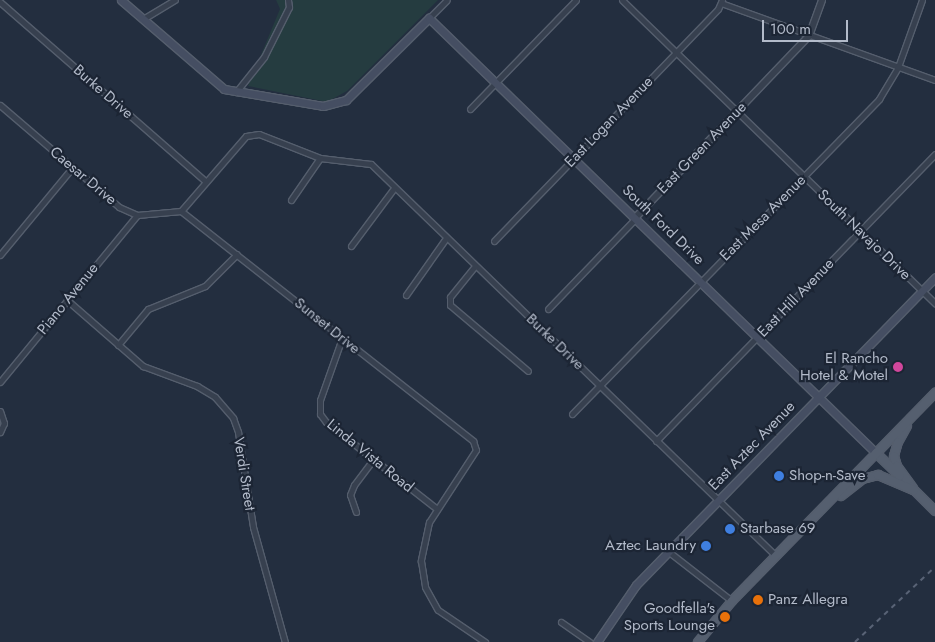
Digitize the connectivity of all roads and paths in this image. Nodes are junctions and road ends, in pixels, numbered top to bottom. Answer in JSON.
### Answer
{"nodes":[{"id":1,"x":122,"y":0,"type":"edge"},
{"id":2,"x":175,"y":0,"type":"edge"},
{"id":3,"x":288,"y":0,"type":"edge"},
{"id":4,"x":447,"y":0,"type":"edge"},
{"id":5,"x":576,"y":0,"type":"edge"},
{"id":6,"x":622,"y":0,"type":"edge"},
{"id":7,"x":822,"y":0,"type":"edge"},
{"id":8,"x":922,"y":0,"type":"edge"},
{"id":9,"x":0,"y":2,"type":"edge"},
{"id":10,"x":722,"y":2,"type":"edge"},
{"id":11,"x":429,"y":18,"type":"junction"},
{"id":12,"x":142,"y":19,"type":"junction"},
{"id":13,"x":809,"y":36,"type":"junction"},
{"id":14,"x":675,"y":53,"type":"junction"},
{"id":15,"x":898,"y":67,"type":"junction"},
{"id":16,"x":935,"y":80,"type":"edge"},
{"id":17,"x":496,"y":82,"type":"junction"},
{"id":18,"x":235,"y":92,"type":"junction"},
{"id":19,"x":0,"y":105,"type":"edge"},
{"id":20,"x":470,"y":109,"type":"dead end"},
{"id":21,"x":738,"y":112,"type":"junction"},
{"id":22,"x":935,"y":154,"type":"edge"},
{"id":23,"x":320,"y":158,"type":"junction"},
{"id":24,"x":574,"y":158,"type":"junction"},
{"id":25,"x":72,"y":168,"type":"junction"},
{"id":26,"x":804,"y":177,"type":"junction"},
{"id":27,"x":205,"y":181,"type":"junction"},
{"id":28,"x":394,"y":188,"type":"junction"},
{"id":29,"x":291,"y":200,"type":"dead end"},
{"id":30,"x":181,"y":211,"type":"junction"},
{"id":31,"x":137,"y":215,"type":"junction"},
{"id":32,"x":636,"y":218,"type":"junction"},
{"id":33,"x":860,"y":232,"type":"junction"},
{"id":34,"x":446,"y":238,"type":"junction"},
{"id":35,"x":494,"y":241,"type":"dead end"},
{"id":36,"x":351,"y":246,"type":"dead end"},
{"id":37,"x":238,"y":254,"type":"junction"},
{"id":38,"x":0,"y":255,"type":"edge"},
{"id":39,"x":475,"y":266,"type":"junction"},
{"id":40,"x":935,"y":276,"type":"edge"},
{"id":41,"x":701,"y":280,"type":"junction"},
{"id":42,"x":922,"y":290,"type":"junction"},
{"id":43,"x":406,"y":295,"type":"dead end"},
{"id":44,"x":67,"y":300,"type":"junction"},
{"id":45,"x":935,"y":303,"type":"edge"},
{"id":46,"x":548,"y":309,"type":"dead end"},
{"id":47,"x":759,"y":336,"type":"junction"},
{"id":48,"x":342,"y":338,"type":"junction"},
{"id":49,"x":118,"y":345,"type":"junction"},
{"id":50,"x":528,"y":371,"type":"dead end"},
{"id":51,"x":0,"y":382,"type":"edge"},
{"id":52,"x":599,"y":386,"type":"junction"},
{"id":53,"x":935,"y":392,"type":"edge"},
{"id":54,"x":820,"y":395,"type":"junction"},
{"id":55,"x":926,"y":402,"type":"junction"},
{"id":56,"x":0,"y":411,"type":"edge"},
{"id":57,"x":572,"y":414,"type":"dead end"},
{"id":58,"x":0,"y":432,"type":"edge"},
{"id":59,"x":656,"y":441,"type":"junction"},
{"id":60,"x":876,"y":453,"type":"junction"},
{"id":61,"x":373,"y":460,"type":"junction"},
{"id":62,"x":914,"y":490,"type":"junction"},
{"id":63,"x":718,"y":501,"type":"junction"},
{"id":64,"x":437,"y":509,"type":"junction"},
{"id":65,"x":935,"y":511,"type":"edge"},
{"id":66,"x":356,"y":512,"type":"dead end"},
{"id":67,"x":802,"y":530,"type":"junction"},
{"id":68,"x":669,"y":552,"type":"junction"},
{"id":69,"x":776,"y":556,"type":"junction"},
{"id":70,"x":732,"y":601,"type":"junction"},
{"id":71,"x":561,"y":622,"type":"dead end"},
{"id":72,"x":285,"y":642,"type":"edge"},
{"id":73,"x":485,"y":642,"type":"edge"},
{"id":74,"x":590,"y":642,"type":"edge"},
{"id":75,"x":596,"y":642,"type":"edge"},
{"id":76,"x":698,"y":642,"type":"edge"}],
"edges":[{"from":1,"to":12,"type":"main road"},
{"from":2,"to":12,"type":"street"},
{"from":3,"to":18,"type":"street"},
{"from":4,"to":11,"type":"street"},
{"from":5,"to":17,"type":"street"},
{"from":6,"to":14,"type":"street","name":"South Navajo Drive"},
{"from":7,"to":13,"type":"street","name":"East Green Avenue"},
{"from":8,"to":15,"type":"street","name":"East Mesa Avenue"},
{"from":9,"to":27,"type":"street","name":"Burke Drive"},
{"from":10,"to":13,"type":"street"},
{"from":10,"to":14,"type":"street","name":"East Logan Avenue"},
{"from":11,"to":17,"type":"main road","name":"South Ford Drive"},
{"from":11,"to":18,"type":"main road"},
{"from":12,"to":18,"type":"main road"},
{"from":13,"to":15,"type":"street"},
{"from":13,"to":21,"type":"street","name":"East Green Avenue"},
{"from":14,"to":21,"type":"street","name":"South Navajo Drive"},
{"from":14,"to":24,"type":"street","name":"East Logan Avenue"},
{"from":15,"to":16,"type":"street"},
{"from":15,"to":26,"type":"street","name":"East Mesa Avenue"},
{"from":17,"to":20,"type":"street"},
{"from":17,"to":24,"type":"main road","name":"South Ford Drive"},
{"from":19,"to":25,"type":"street","name":"Caesar Drive"},
{"from":21,"to":26,"type":"street","name":"South Navajo Drive"},
{"from":21,"to":32,"type":"street","name":"East Green Avenue"},
{"from":22,"to":33,"type":"street","name":"East Hill Avenue"},
{"from":23,"to":27,"type":"street"},
{"from":23,"to":28,"type":"street","name":"Burke Drive"},
{"from":23,"to":29,"type":"street"},
{"from":24,"to":32,"type":"main road","name":"South Ford Drive"},
{"from":24,"to":35,"type":"street","name":"East Logan Avenue"},
{"from":25,"to":31,"type":"street","name":"Caesar Drive"},
{"from":25,"to":38,"type":"street"},
{"from":26,"to":33,"type":"street","name":"South Navajo Drive"},
{"from":26,"to":41,"type":"street","name":"East Mesa Avenue"},
{"from":27,"to":30,"type":"street"},
{"from":28,"to":34,"type":"street","name":"Burke Drive"},
{"from":28,"to":36,"type":"street"},
{"from":30,"to":31,"type":"street"},
{"from":30,"to":37,"type":"street","name":"Sunset Drive"},
{"from":31,"to":44,"type":"street","name":"Piano Avenue"},
{"from":32,"to":41,"type":"main road","name":"South Ford Drive"},
{"from":32,"to":46,"type":"street","name":"East Green Avenue"},
{"from":33,"to":42,"type":"street","name":"South Navajo Drive"},
{"from":33,"to":47,"type":"street","name":"East Hill Avenue"},
{"from":34,"to":39,"type":"street","name":"Burke Drive"},
{"from":34,"to":43,"type":"street"},
{"from":37,"to":48,"type":"street","name":"Sunset Drive"},
{"from":37,"to":49,"type":"street"},
{"from":39,"to":50,"type":"street"},
{"from":39,"to":52,"type":"street","name":"Burke Drive"},
{"from":40,"to":42,"type":"main road","name":"East Aztec Avenue"},
{"from":41,"to":47,"type":"main road","name":"South Ford Drive"},
{"from":41,"to":52,"type":"street","name":"East Mesa Avenue"},
{"from":42,"to":45,"type":"street","name":"South Navajo Drive"},
{"from":42,"to":54,"type":"main road","name":"East Aztec Avenue"},
{"from":44,"to":49,"type":"street","name":"Verdi Street"},
{"from":44,"to":51,"type":"street","name":"Piano Avenue"},
{"from":47,"to":54,"type":"main road","name":"South Ford Drive"},
{"from":47,"to":59,"type":"street","name":"East Hill Avenue"},
{"from":48,"to":61,"type":"street","name":"Linda Vista Road"},
{"from":48,"to":64,"type":"street","name":"Sunset Drive"},
{"from":49,"to":72,"type":"street","name":"Verdi Street"},
{"from":52,"to":57,"type":"street","name":"East Mesa Avenue"},
{"from":52,"to":59,"type":"street","name":"Burke Drive"},
{"from":53,"to":55,"type":"main road"},
{"from":54,"to":60,"type":"main road","name":"South Ford Drive"},
{"from":54,"to":63,"type":"main road","name":"East Aztec Avenue"},
{"from":55,"to":60,"type":"main road"},
{"from":55,"to":62,"type":"main road"},
{"from":56,"to":58,"type":"street"},
{"from":59,"to":63,"type":"street","name":"Burke Drive"},
{"from":60,"to":62,"type":"main road"},
{"from":60,"to":67,"type":"main road"},
{"from":61,"to":64,"type":"street","name":"Linda Vista Road"},
{"from":61,"to":66,"type":"street"},
{"from":62,"to":65,"type":"main road"},
{"from":62,"to":67,"type":"main road"},
{"from":63,"to":68,"type":"main road","name":"East Aztec Avenue"},
{"from":63,"to":69,"type":"street","name":"Burke Drive"},
{"from":64,"to":73,"type":"street"},
{"from":67,"to":69,"type":"main road"},
{"from":68,"to":70,"type":"street"},
{"from":68,"to":75,"type":"main road","name":"East Aztec Avenue"},
{"from":69,"to":70,"type":"main road"},
{"from":70,"to":76,"type":"main road"},
{"from":71,"to":74,"type":"street"}]}
